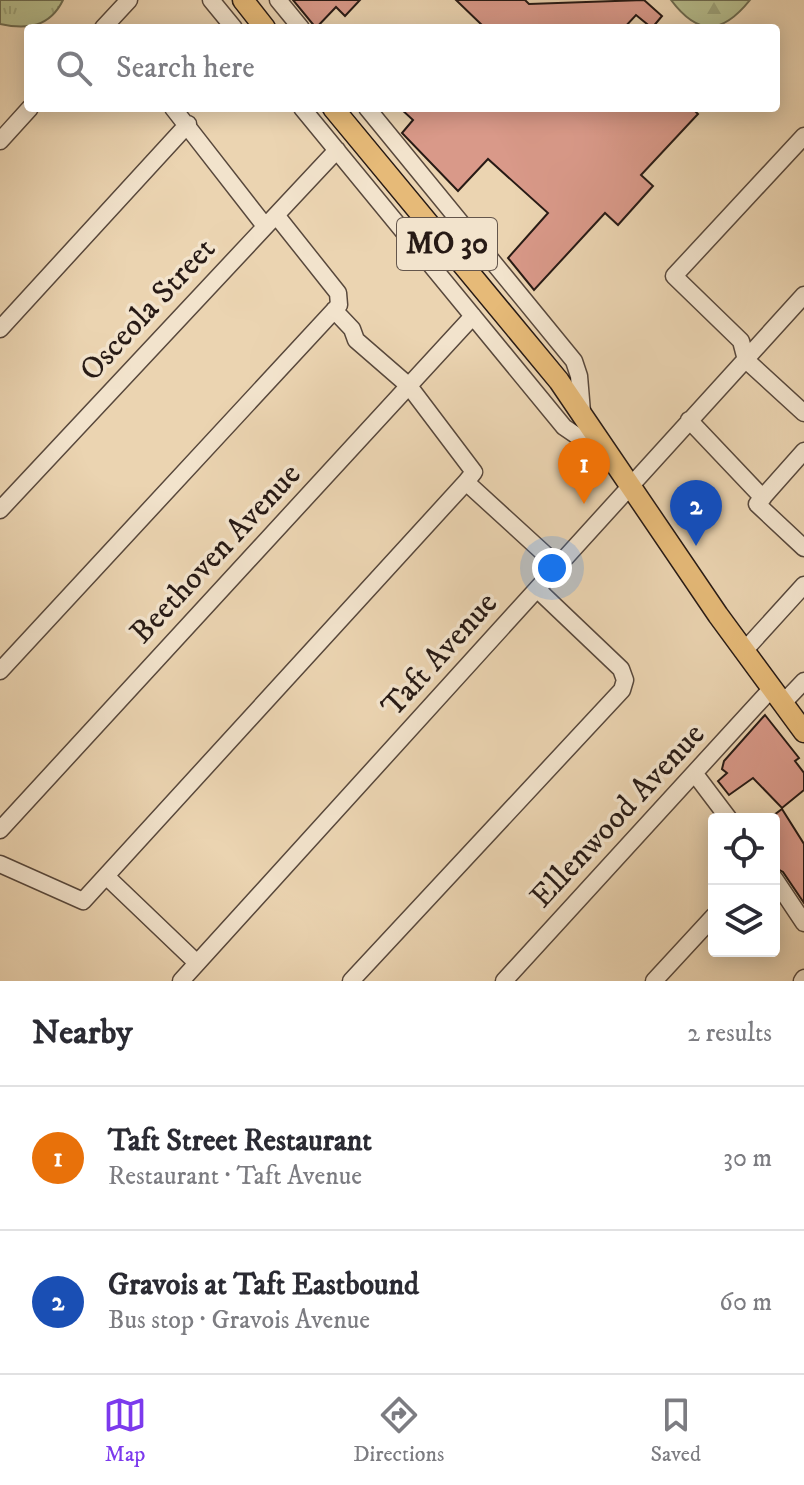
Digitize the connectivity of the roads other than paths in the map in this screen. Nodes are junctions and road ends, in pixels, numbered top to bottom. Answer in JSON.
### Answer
{"nodes":[{"id":1,"x":129,"y":0,"type":"edge"},
{"id":2,"x":211,"y":0,"type":"edge"},
{"id":3,"x":243,"y":0,"type":"edge"},
{"id":4,"x":278,"y":0,"type":"edge"},
{"id":5,"x":107,"y":24,"type":"edge"},
{"id":6,"x":231,"y":24,"type":"edge"},
{"id":7,"x":262,"y":24,"type":"edge"},
{"id":8,"x":298,"y":24,"type":"edge"},
{"id":9,"x":26,"y":112,"type":"edge"},
{"id":10,"x":177,"y":112,"type":"edge"},
{"id":11,"x":305,"y":112,"type":"edge"},
{"id":12,"x":336,"y":112,"type":"edge"},
{"id":13,"x":370,"y":112,"type":"edge"},
{"id":14,"x":188,"y":124,"type":"junction"},
{"id":15,"x":804,"y":136,"type":"edge"},
{"id":16,"x":0,"y":141,"type":"edge"},
{"id":17,"x":337,"y":150,"type":"junction"},
{"id":18,"x":270,"y":221,"type":"junction"},
{"id":19,"x":804,"y":295,"type":"edge"},
{"id":20,"x":334,"y":310,"type":"junction"},
{"id":21,"x":473,"y":316,"type":"junction"},
{"id":22,"x":0,"y":329,"type":"edge"},
{"id":23,"x":746,"y":360,"type":"junction"},
{"id":24,"x":409,"y":386,"type":"junction"},
{"id":25,"x":582,"y":412,"type":"junction"},
{"id":26,"x":804,"y":413,"type":"edge"},
{"id":27,"x":689,"y":420,"type":"junction"},
{"id":28,"x":804,"y":451,"type":"edge"},
{"id":29,"x":611,"y":458,"type":"junction"},
{"id":30,"x":0,"y":482,"type":"edge"},
{"id":31,"x":466,"y":482,"type":"junction"},
{"id":32,"x":629,"y":486,"type":"junction"},
{"id":33,"x":14,"y":494,"type":"junction"},
{"id":34,"x":763,"y":498,"type":"junction"},
{"id":35,"x":0,"y":510,"type":"edge"},
{"id":36,"x":804,"y":548,"type":"edge"},
{"id":37,"x":559,"y":567,"type":"junction"},
{"id":38,"x":804,"y":585,"type":"edge"},
{"id":39,"x":538,"y":590,"type":"junction"},
{"id":40,"x":744,"y":651,"type":"junction"},
{"id":41,"x":0,"y":671,"type":"edge"},
{"id":42,"x":804,"y":681,"type":"edge"},
{"id":43,"x":778,"y":695,"type":"junction"},
{"id":44,"x":804,"y":732,"type":"edge"},
{"id":45,"x":695,"y":774,"type":"junction"},
{"id":46,"x":724,"y":813,"type":"edge"},
{"id":47,"x":0,"y":830,"type":"edge"},
{"id":48,"x":0,"y":864,"type":"edge"},
{"id":49,"x":106,"y":876,"type":"junction"},
{"id":50,"x":779,"y":885,"type":"edge"},
{"id":51,"x":708,"y":922,"type":"edge"},
{"id":52,"x":804,"y":923,"type":"edge"},
{"id":53,"x":197,"y":963,"type":"junction"},
{"id":54,"x":181,"y":981,"type":"edge"},
{"id":55,"x":351,"y":981,"type":"edge"},
{"id":56,"x":504,"y":981,"type":"edge"},
{"id":57,"x":654,"y":981,"type":"edge"}],
"edges":[{"from":1,"to":5,"type":"street"},
{"from":2,"to":6,"type":"street"},
{"from":3,"to":7,"type":"main road"},
{"from":4,"to":8,"type":"street"},
{"from":9,"to":16,"type":"street"},
{"from":10,"to":14,"type":"street"},
{"from":11,"to":17,"type":"street"},
{"from":12,"to":25,"type":"main road","number":"MO 30"},
{"from":13,"to":25,"type":"street"},
{"from":14,"to":18,"type":"street"},
{"from":14,"to":22,"type":"street"},
{"from":15,"to":23,"type":"street"},
{"from":17,"to":18,"type":"street","name":"Osceola Street"},
{"from":17,"to":21,"type":"street"},
{"from":18,"to":20,"type":"street"},
{"from":18,"to":33,"type":"street","name":"Osceola Street"},
{"from":19,"to":23,"type":"street","name":"Taft Avenue"},
{"from":20,"to":24,"type":"street"},
{"from":20,"to":41,"type":"street"},
{"from":21,"to":24,"type":"street","name":"Beethoven Avenue"},
{"from":21,"to":29,"type":"street"},
{"from":23,"to":26,"type":"street"},
{"from":23,"to":27,"type":"street","name":"Taft Avenue"},
{"from":24,"to":31,"type":"street"},
{"from":24,"to":47,"type":"street","name":"Beethoven Avenue"},
{"from":25,"to":29,"type":"main road","number":"MO 30"},
{"from":27,"to":32,"type":"street","name":"Taft Avenue"},
{"from":27,"to":34,"type":"street"},
{"from":28,"to":34,"type":"street"},
{"from":29,"to":32,"type":"main road","number":"MO 30"},
{"from":30,"to":33,"type":"street"},
{"from":31,"to":37,"type":"street"},
{"from":31,"to":49,"type":"street"},
{"from":32,"to":37,"type":"street","name":"Taft Avenue"},
{"from":32,"to":40,"type":"main road","number":"MO 30"},
{"from":33,"to":35,"type":"street","name":"Osceola Street"},
{"from":34,"to":36,"type":"street"},
{"from":37,"to":39,"type":"street","name":"Taft Avenue"},
{"from":38,"to":40,"type":"street"},
{"from":39,"to":53,"type":"street","name":"Taft Avenue"},
{"from":39,"to":55,"type":"street"},
{"from":40,"to":43,"type":"main road","number":"MO 30"},
{"from":42,"to":43,"type":"street","name":"Ellenwood Avenue"},
{"from":43,"to":44,"type":"main road","number":"MO 30"},
{"from":43,"to":45,"type":"street","name":"Ellenwood Avenue"},
{"from":45,"to":46,"type":"street"},
{"from":45,"to":56,"type":"street","name":"Ellenwood Avenue"},
{"from":48,"to":49,"type":"street"},
{"from":49,"to":53,"type":"street"},
{"from":50,"to":52,"type":"street"},
{"from":51,"to":57,"type":"street"},
{"from":53,"to":54,"type":"street","name":"Taft Avenue"}]}
